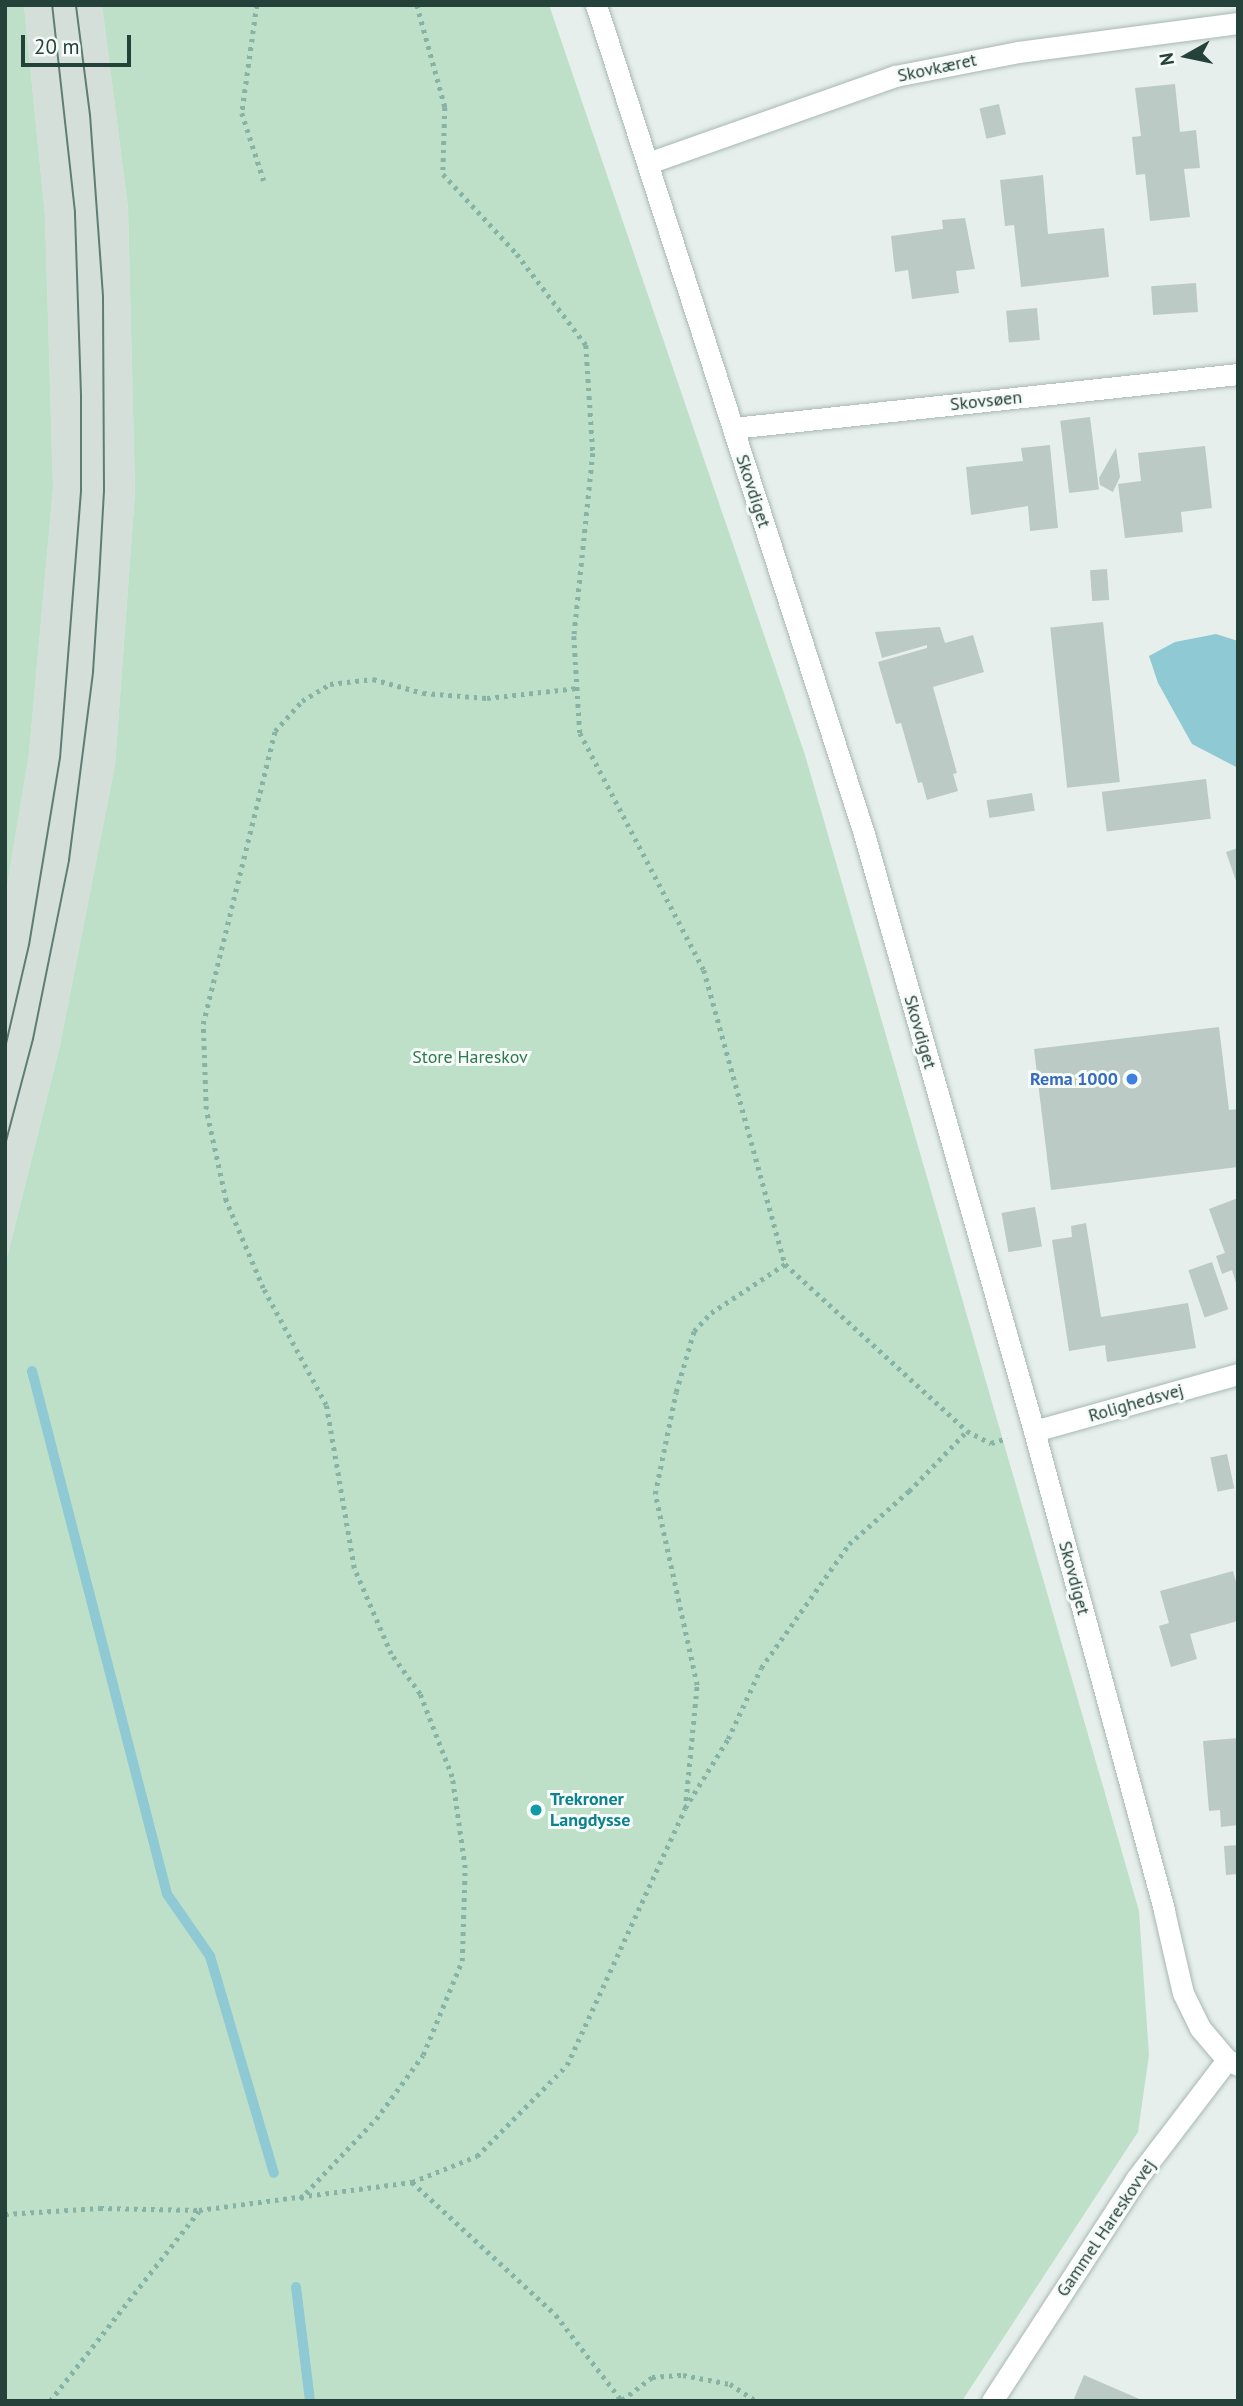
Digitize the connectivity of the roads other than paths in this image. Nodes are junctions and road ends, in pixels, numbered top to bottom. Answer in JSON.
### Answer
{"nodes":[{"id":1,"x":596,"y":5,"type":"edge"},
{"id":2,"x":1238,"y":23,"type":"edge"},
{"id":3,"x":648,"y":163,"type":"junction"},
{"id":4,"x":1238,"y":374,"type":"edge"},
{"id":5,"x":733,"y":428,"type":"junction"},
{"id":6,"x":1238,"y":1374,"type":"edge"},
{"id":7,"x":1034,"y":1431,"type":"junction"},
{"id":8,"x":1233,"y":2063,"type":"edge"},
{"id":9,"x":992,"y":2401,"type":"edge"}],
"edges":[{"from":1,"to":3,"type":"street","name":"Skovdiget"},
{"from":2,"to":3,"type":"street","name":"Skovkæret"},
{"from":3,"to":5,"type":"street","name":"Skovdiget"},
{"from":4,"to":5,"type":"street","name":"Skovsøen"},
{"from":5,"to":7,"type":"street","name":"Skovdiget"},
{"from":6,"to":7,"type":"street","name":"Rolighedsvej"},
{"from":7,"to":8,"type":"street","name":"Skovdiget"},
{"from":8,"to":9,"type":"street","name":"Gammel Hareskovvej"}]}
